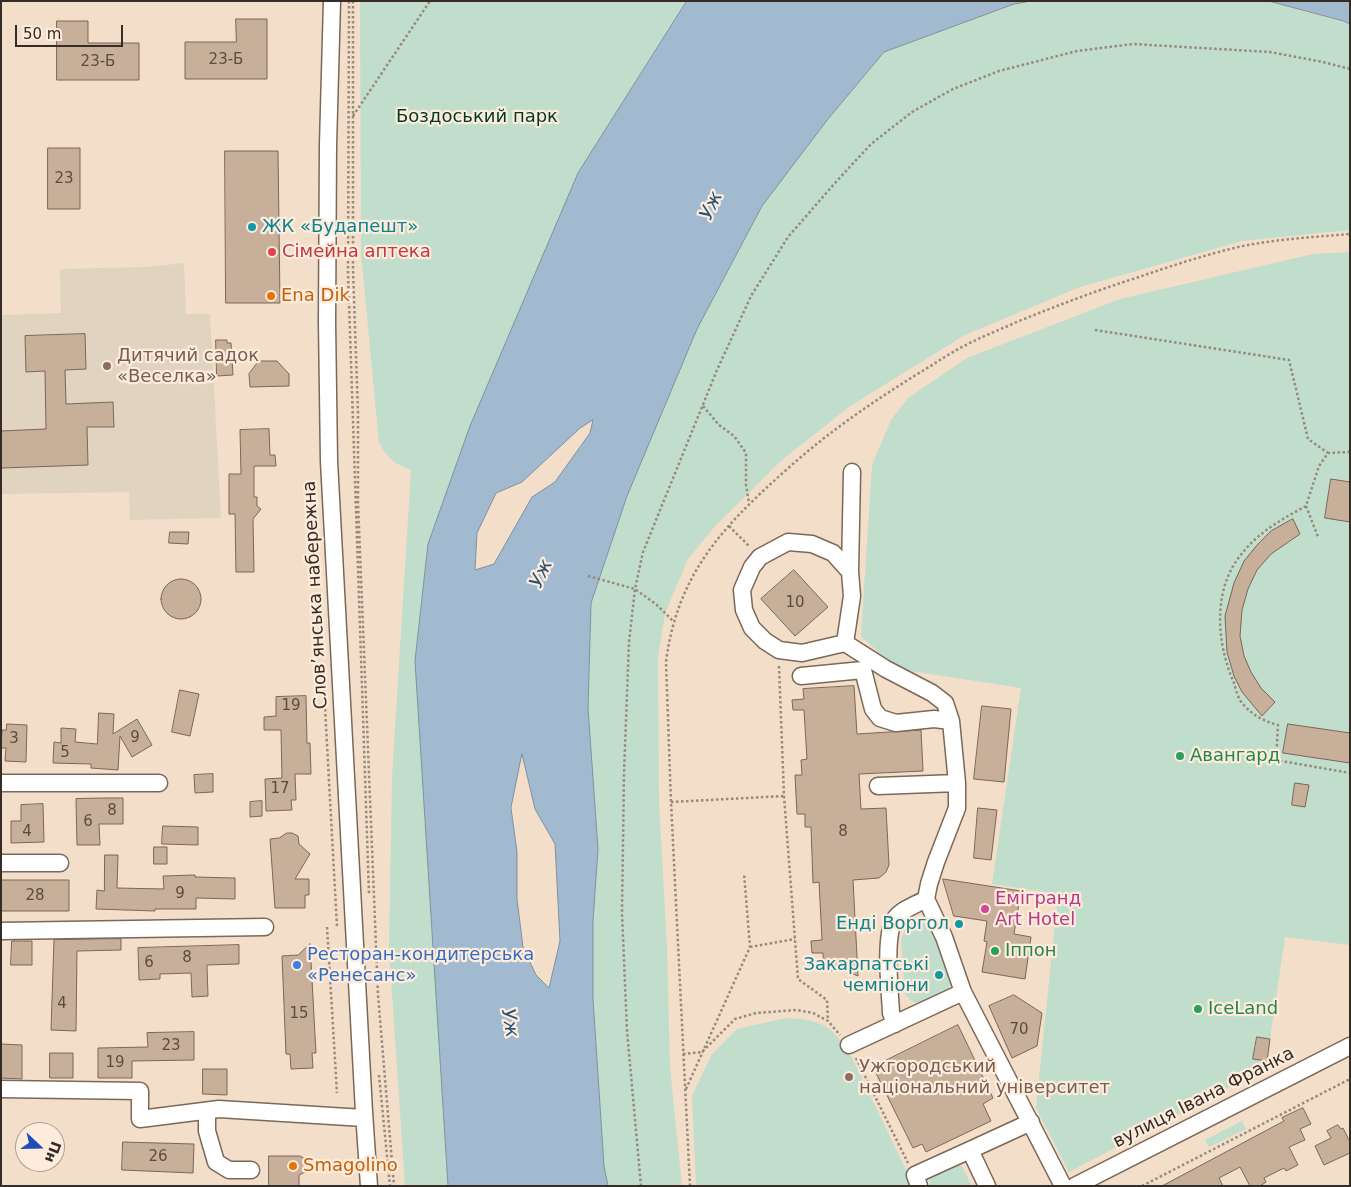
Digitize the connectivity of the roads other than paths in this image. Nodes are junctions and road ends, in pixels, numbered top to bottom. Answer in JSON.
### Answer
{"nodes":[{"id":1,"x":332,"y":1,"type":"edge"},
{"id":2,"x":852,"y":472,"type":"dead end"},
{"id":3,"x":850,"y":572,"type":"junction"},
{"id":4,"x":845,"y":643,"type":"junction"},
{"id":5,"x":801,"y":676,"type":"dead end"},
{"id":6,"x":951,"y":721,"type":"junction"},
{"id":7,"x":1,"y":783,"type":"edge"},
{"id":8,"x":159,"y":783,"type":"dead end"},
{"id":9,"x":958,"y":783,"type":"junction"},
{"id":10,"x":878,"y":786,"type":"dead end"},
{"id":11,"x":1,"y":863,"type":"edge"},
{"id":12,"x":60,"y":863,"type":"dead end"},
{"id":13,"x":926,"y":900,"type":"junction"},
{"id":14,"x":265,"y":927,"type":"dead end"},
{"id":15,"x":1,"y":931,"type":"edge"},
{"id":16,"x":963,"y":992,"type":"junction"},
{"id":17,"x":895,"y":1024,"type":"junction"},
{"id":18,"x":849,"y":1045,"type":"road end"},
{"id":19,"x":1350,"y":1046,"type":"edge"},
{"id":20,"x":1,"y":1089,"type":"edge"},
{"id":21,"x":207,"y":1111,"type":"junction"},
{"id":22,"x":364,"y":1118,"type":"junction"},
{"id":23,"x":1031,"y":1122,"type":"junction"},
{"id":24,"x":970,"y":1150,"type":"junction"},
{"id":25,"x":251,"y":1170,"type":"dead end"},
{"id":26,"x":917,"y":1180,"type":"edge"},
{"id":27,"x":369,"y":1186,"type":"edge"},
{"id":28,"x":987,"y":1186,"type":"edge"},
{"id":29,"x":1064,"y":1186,"type":"edge"},
{"id":30,"x":1076,"y":1186,"type":"edge"}],
"edges":[{"from":1,"to":22,"type":"street","name":"Словʼянська набережна"},
{"from":2,"to":3,"type":"street"},
{"from":3,"to":4,"type":"street"},
{"from":3,"to":4,"type":"street"},
{"from":4,"to":6,"type":"street"},
{"from":5,"to":6,"type":"street"},
{"from":6,"to":9,"type":"street"},
{"from":7,"to":8,"type":"street"},
{"from":9,"to":10,"type":"street"},
{"from":9,"to":13,"type":"street"},
{"from":11,"to":12,"type":"street"},
{"from":13,"to":16,"type":"street"},
{"from":13,"to":17,"type":"street"},
{"from":14,"to":15,"type":"street"},
{"from":16,"to":17,"type":"street"},
{"from":16,"to":23,"type":"street"},
{"from":17,"to":18,"type":"street"},
{"from":19,"to":30,"type":"street","name":"вулиця Івана Франка"},
{"from":20,"to":21,"type":"street"},
{"from":21,"to":22,"type":"street"},
{"from":21,"to":25,"type":"street"},
{"from":22,"to":27,"type":"street","name":"Словʼянська набережна"},
{"from":23,"to":24,"type":"street"},
{"from":23,"to":29,"type":"street"},
{"from":24,"to":26,"type":"street"},
{"from":24,"to":28,"type":"street"}]}
